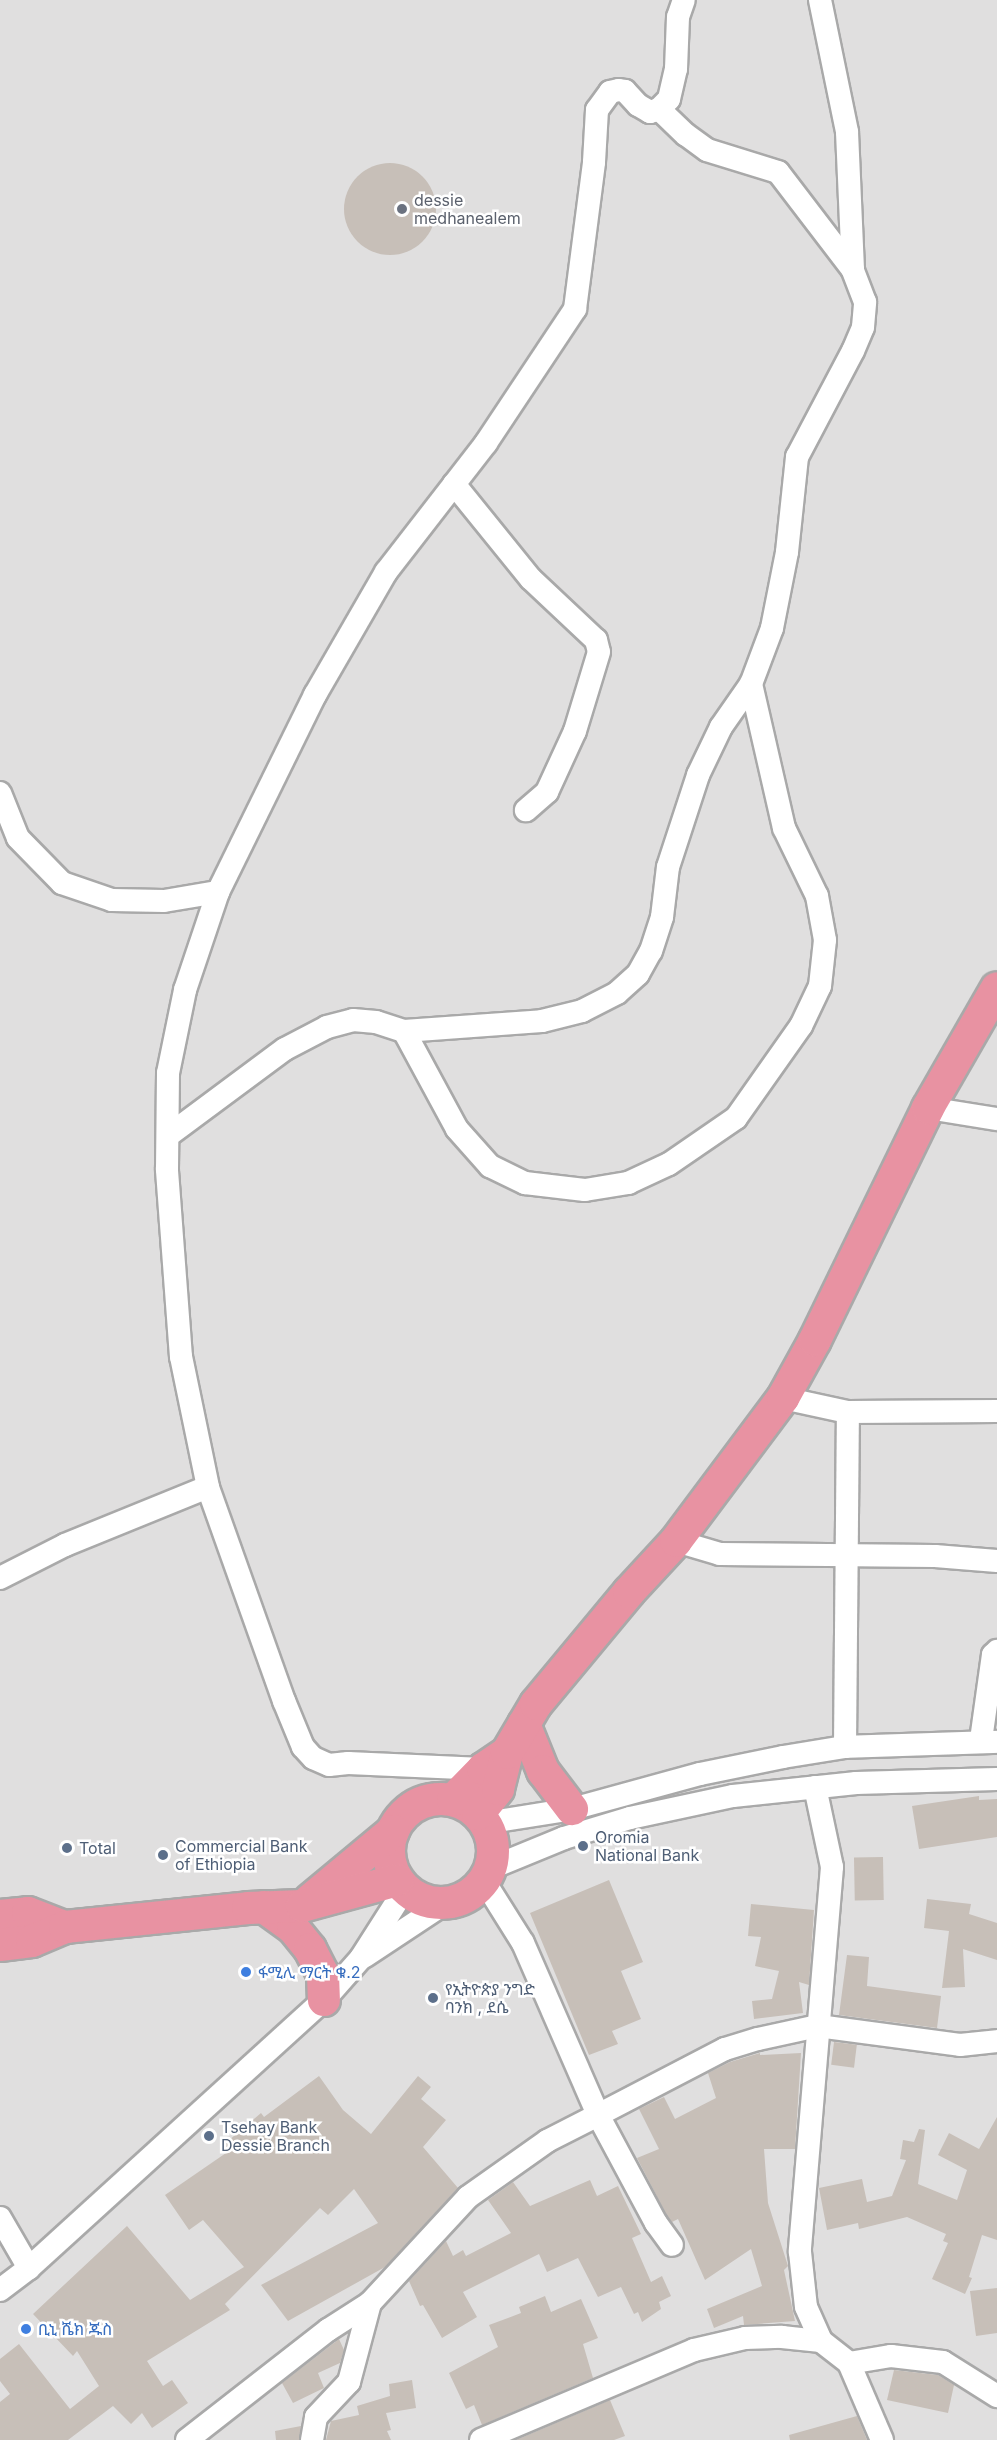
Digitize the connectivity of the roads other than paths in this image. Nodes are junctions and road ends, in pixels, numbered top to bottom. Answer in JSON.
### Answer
{"nodes":[{"id":1,"x":684,"y":0,"type":"edge"},
{"id":2,"x":820,"y":0,"type":"edge"},
{"id":3,"x":659,"y":109,"type":"junction"},
{"id":4,"x":854,"y":270,"type":"junction"},
{"id":5,"x":454,"y":484,"type":"junction"},
{"id":6,"x":751,"y":684,"type":"junction"},
{"id":7,"x":0,"y":793,"type":"edge"},
{"id":8,"x":526,"y":810,"type":"dead end"},
{"id":9,"x":218,"y":892,"type":"junction"},
{"id":10,"x":997,"y":988,"type":"edge"},
{"id":11,"x":404,"y":1031,"type":"junction"},
{"id":12,"x":928,"y":1108,"type":"junction"},
{"id":13,"x":997,"y":1119,"type":"edge"},
{"id":14,"x":169,"y":1135,"type":"junction"},
{"id":15,"x":783,"y":1398,"type":"junction"},
{"id":16,"x":995,"y":1409,"type":"edge"},
{"id":17,"x":848,"y":1412,"type":"junction"},
{"id":18,"x":208,"y":1487,"type":"junction"},
{"id":19,"x":676,"y":1541,"type":"junction"},
{"id":20,"x":848,"y":1555,"type":"junction"},
{"id":21,"x":997,"y":1561,"type":"edge"},
{"id":22,"x":0,"y":1578,"type":"edge"},
{"id":23,"x":997,"y":1651,"type":"edge"},
{"id":24,"x":524,"y":1724,"type":"junction"},
{"id":25,"x":989,"y":1741,"type":"edge"},
{"id":26,"x":845,"y":1747,"type":"junction"},
{"id":27,"x":495,"y":1761,"type":"junction"},
{"id":28,"x":997,"y":1779,"type":"edge"},
{"id":29,"x":815,"y":1787,"type":"junction"},
{"id":30,"x":572,"y":1809,"type":"junction"},
{"id":31,"x":472,"y":1812,"type":"junction"},
{"id":32,"x":393,"y":1831,"type":"junction"},
{"id":33,"x":487,"y":1874,"type":"junction"},
{"id":34,"x":401,"y":1884,"type":"junction"},
{"id":35,"x":445,"y":1903,"type":"junction"},
{"id":36,"x":302,"y":1906,"type":"junction"},
{"id":37,"x":264,"y":1907,"type":"junction"},
{"id":38,"x":0,"y":1916,"type":"edge"},
{"id":39,"x":65,"y":1927,"type":"junction"},
{"id":40,"x":0,"y":1945,"type":"edge"},
{"id":41,"x":361,"y":1958,"type":"junction"},
{"id":42,"x":324,"y":2000,"type":"junction"},
{"id":43,"x":818,"y":2026,"type":"junction"},
{"id":44,"x":997,"y":2041,"type":"edge"},
{"id":45,"x":598,"y":2115,"type":"junction"},
{"id":46,"x":0,"y":2218,"type":"edge"},
{"id":47,"x":672,"y":2245,"type":"dead end"},
{"id":48,"x":29,"y":2268,"type":"junction"},
{"id":49,"x":0,"y":2290,"type":"edge"},
{"id":50,"x":370,"y":2303,"type":"junction"},
{"id":51,"x":821,"y":2341,"type":"junction"},
{"id":52,"x":849,"y":2363,"type":"junction"},
{"id":53,"x":997,"y":2396,"type":"edge"},
{"id":54,"x":187,"y":2440,"type":"edge"},
{"id":55,"x":312,"y":2440,"type":"edge"},
{"id":56,"x":481,"y":2440,"type":"edge"},
{"id":57,"x":882,"y":2440,"type":"edge"}],
"edges":[{"from":1,"to":3,"type":"street"},
{"from":2,"to":4,"type":"street"},
{"from":3,"to":4,"type":"street"},
{"from":3,"to":5,"type":"street"},
{"from":4,"to":6,"type":"street"},
{"from":5,"to":8,"type":"street"},
{"from":5,"to":9,"type":"street"},
{"from":6,"to":11,"type":"street"},
{"from":6,"to":11,"type":"street"},
{"from":7,"to":9,"type":"street"},
{"from":9,"to":14,"type":"street"},
{"from":10,"to":12,"type":"highway"},
{"from":11,"to":14,"type":"street"},
{"from":12,"to":13,"type":"street"},
{"from":12,"to":15,"type":"highway"},
{"from":14,"to":18,"type":"street"},
{"from":15,"to":17,"type":"street"},
{"from":15,"to":19,"type":"highway"},
{"from":16,"to":17,"type":"street"},
{"from":17,"to":20,"type":"street"},
{"from":18,"to":22,"type":"street"},
{"from":18,"to":27,"type":"street"},
{"from":19,"to":20,"type":"street"},
{"from":19,"to":24,"type":"highway"},
{"from":20,"to":21,"type":"street"},
{"from":20,"to":26,"type":"street"},
{"from":23,"to":25,"type":"street"},
{"from":24,"to":27,"type":"highway"},
{"from":24,"to":30,"type":"highway"},
{"from":25,"to":26,"type":"street"},
{"from":26,"to":30,"type":"street"},
{"from":27,"to":31,"type":"highway"},
{"from":28,"to":29,"type":"street"},
{"from":29,"to":33,"type":"street"},
{"from":29,"to":43,"type":"street"},
{"from":30,"to":31,"type":"street"},
{"from":31,"to":32,"type":"highway"},
{"from":31,"to":33,"type":"highway"},
{"from":32,"to":34,"type":"highway"},
{"from":32,"to":36,"type":"highway"},
{"from":33,"to":35,"type":"highway"},
{"from":33,"to":45,"type":"street"},
{"from":34,"to":35,"type":"highway"},
{"from":34,"to":36,"type":"highway"},
{"from":34,"to":41,"type":"street"},
{"from":35,"to":41,"type":"street"},
{"from":36,"to":37,"type":"highway"},
{"from":37,"to":39,"type":"highway"},
{"from":37,"to":42,"type":"highway"},
{"from":38,"to":39,"type":"highway"},
{"from":39,"to":40,"type":"highway"},
{"from":41,"to":42,"type":"street"},
{"from":42,"to":48,"type":"street"},
{"from":43,"to":44,"type":"street"},
{"from":43,"to":45,"type":"street"},
{"from":43,"to":51,"type":"street"},
{"from":45,"to":47,"type":"street"},
{"from":45,"to":50,"type":"street"},
{"from":46,"to":48,"type":"street"},
{"from":48,"to":49,"type":"street"},
{"from":50,"to":54,"type":"street"},
{"from":50,"to":55,"type":"street"},
{"from":51,"to":52,"type":"street"},
{"from":51,"to":56,"type":"street"},
{"from":52,"to":53,"type":"street"},
{"from":52,"to":57,"type":"street"}]}
